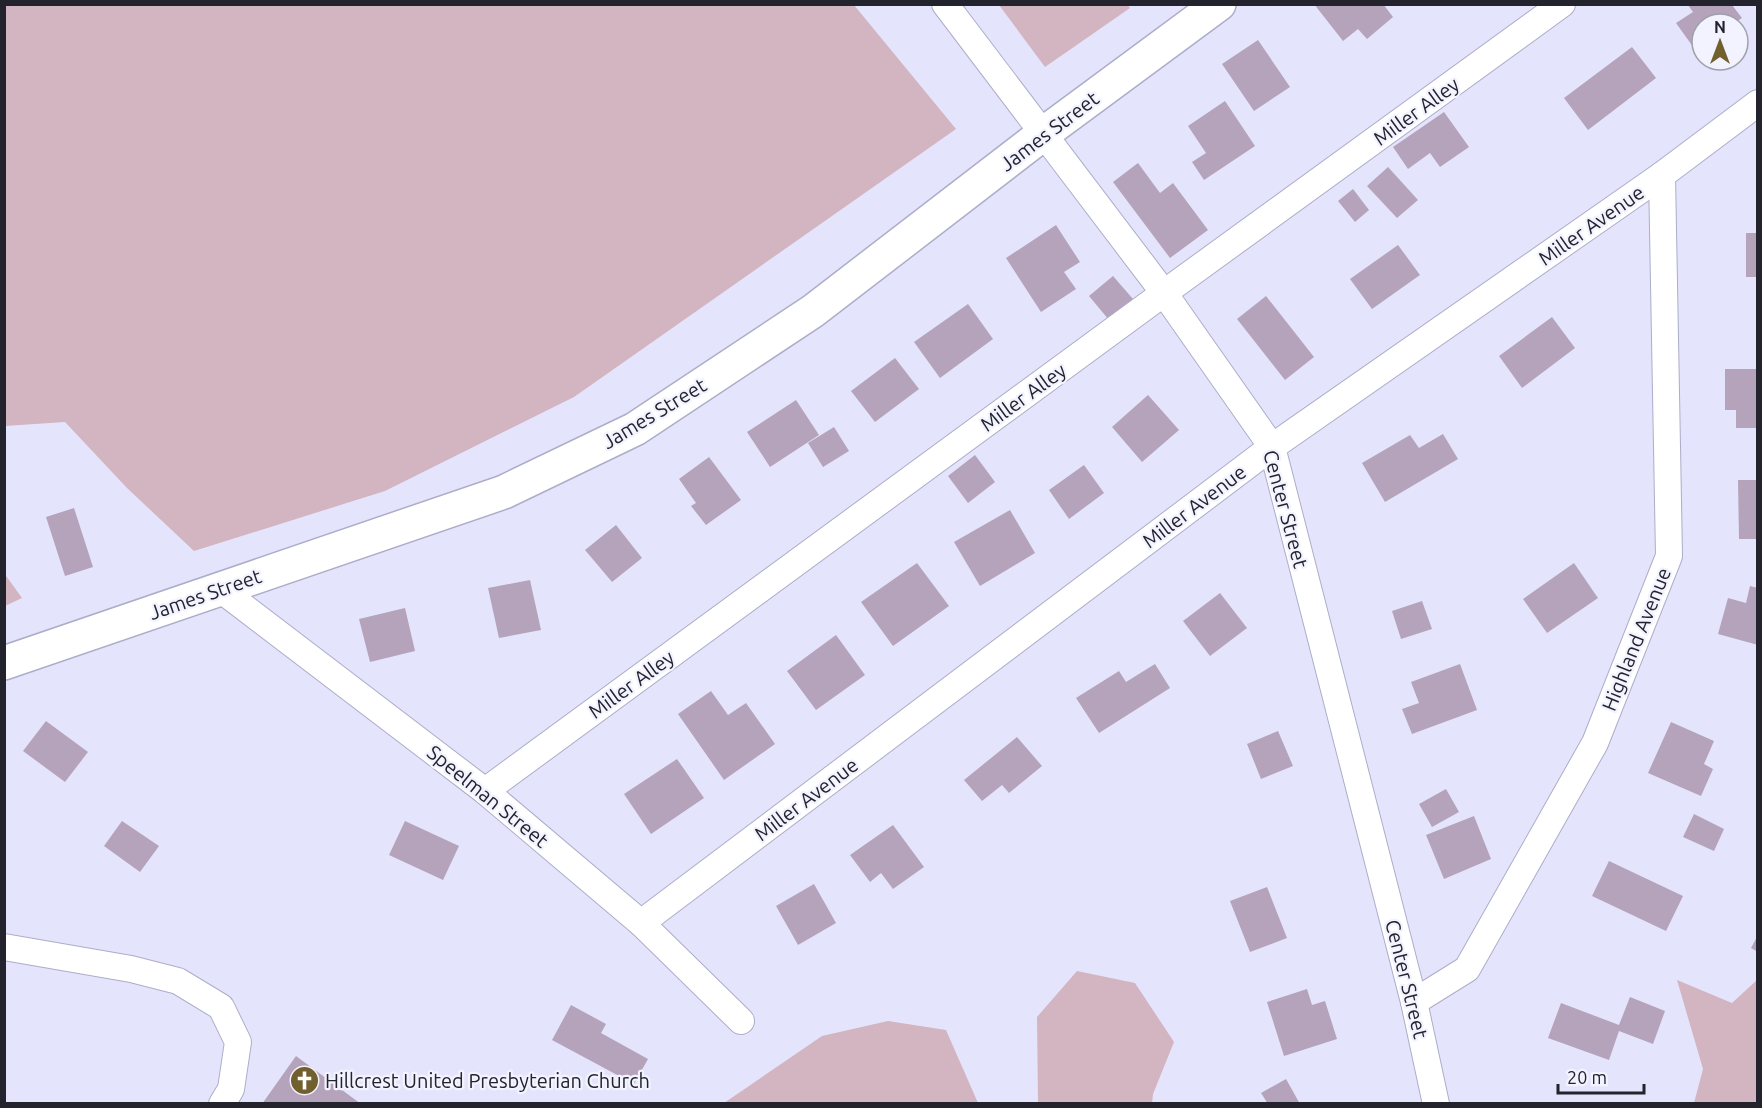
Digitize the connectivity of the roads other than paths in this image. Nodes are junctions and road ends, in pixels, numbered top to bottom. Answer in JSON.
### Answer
{"nodes":[{"id":1,"x":945,"y":4,"type":"edge"},
{"id":2,"x":1219,"y":4,"type":"edge"},
{"id":3,"x":1562,"y":4,"type":"edge"},
{"id":4,"x":1758,"y":103,"type":"edge"},
{"id":5,"x":1043,"y":134,"type":"junction"},
{"id":6,"x":1662,"y":175,"type":"junction"},
{"id":7,"x":1164,"y":293,"type":"junction"},
{"id":8,"x":1272,"y":447,"type":"junction"},
{"id":9,"x":220,"y":589,"type":"junction"},
{"id":10,"x":4,"y":663,"type":"edge"},
{"id":11,"x":485,"y":791,"type":"junction"},
{"id":12,"x":641,"y":923,"type":"junction"},
{"id":13,"x":4,"y":947,"type":"edge"},
{"id":14,"x":1414,"y":1002,"type":"junction"},
{"id":15,"x":741,"y":1022,"type":"dead end"},
{"id":16,"x":222,"y":1104,"type":"edge"},
{"id":17,"x":1436,"y":1104,"type":"edge"}],
"edges":[{"from":1,"to":5,"type":"street","name":"Center Street"},
{"from":2,"to":5,"type":"street","name":"James Street"},
{"from":3,"to":7,"type":"street","name":"Miller Alley"},
{"from":4,"to":6,"type":"street","name":"Miller Avenue"},
{"from":5,"to":7,"type":"street","name":"Center Street"},
{"from":5,"to":9,"type":"street","name":"James Street"},
{"from":6,"to":8,"type":"street","name":"Miller Avenue"},
{"from":6,"to":14,"type":"street","name":"Highland Avenue"},
{"from":7,"to":8,"type":"street","name":"Center Street"},
{"from":7,"to":11,"type":"street","name":"Miller Alley"},
{"from":8,"to":12,"type":"street","name":"Miller Avenue"},
{"from":8,"to":14,"type":"street","name":"Center Street"},
{"from":9,"to":10,"type":"street","name":"James Street"},
{"from":9,"to":11,"type":"street","name":"Speelman Street"},
{"from":11,"to":12,"type":"street","name":"Speelman Street"},
{"from":12,"to":15,"type":"street","name":"Speelman Street"},
{"from":13,"to":16,"type":"street"},
{"from":14,"to":17,"type":"street","name":"Center Street"}]}
